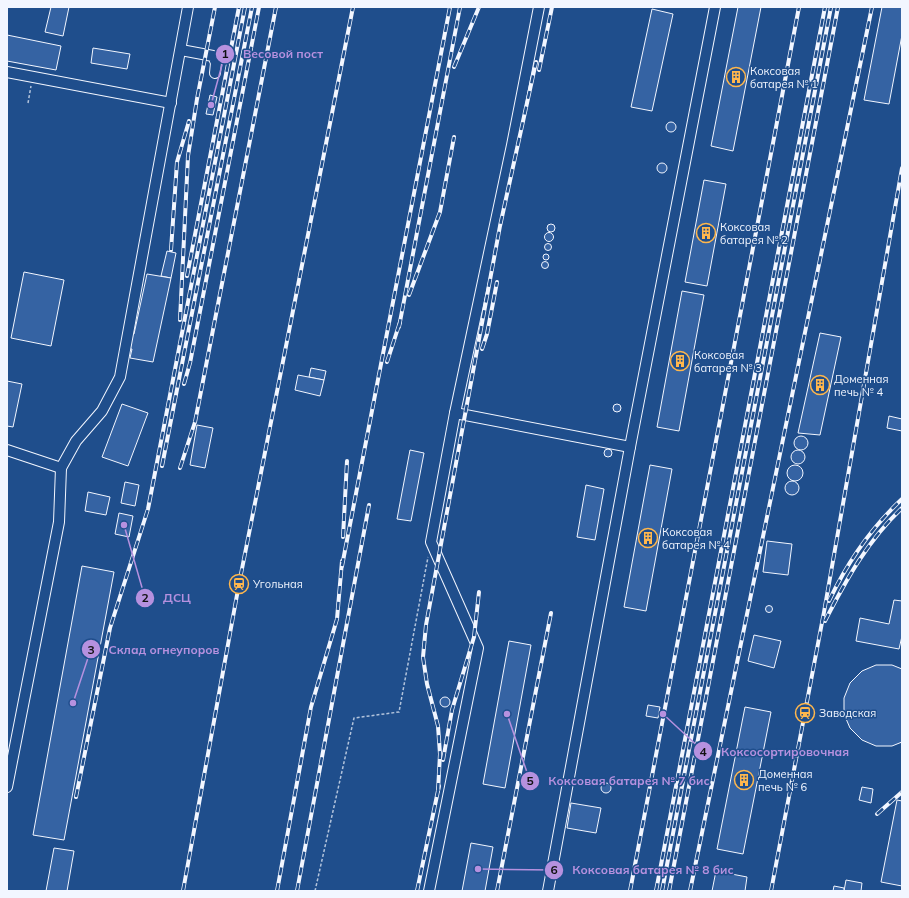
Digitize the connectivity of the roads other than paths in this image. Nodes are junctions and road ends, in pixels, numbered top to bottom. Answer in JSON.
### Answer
{"nodes":[{"id":1,"x":188,"y":7,"type":"edge"},
{"id":2,"x":539,"y":7,"type":"edge"},
{"id":3,"x":715,"y":7,"type":"edge"},
{"id":4,"x":181,"y":50,"type":"junction"},
{"id":5,"x":7,"y":72,"type":"edge"},
{"id":6,"x":214,"y":73,"type":"dead end"},
{"id":7,"x":171,"y":103,"type":"junction"},
{"id":8,"x":455,"y":413,"type":"junction"},
{"id":9,"x":630,"y":447,"type":"junction"},
{"id":10,"x":7,"y":450,"type":"edge"},
{"id":11,"x":61,"y":468,"type":"junction"},
{"id":12,"x":7,"y":787,"type":"edge"},
{"id":13,"x":429,"y":891,"type":"edge"},
{"id":14,"x":548,"y":891,"type":"edge"}],
"edges":[{"from":1,"to":4,"type":"lane"},
{"from":2,"to":8,"type":"lane"},
{"from":3,"to":9,"type":"lane"},
{"from":4,"to":6,"type":"lane"},
{"from":4,"to":7,"type":"lane"},
{"from":5,"to":7,"type":"lane"},
{"from":7,"to":11,"type":"lane"},
{"from":8,"to":9,"type":"lane"},
{"from":8,"to":13,"type":"lane"},
{"from":9,"to":14,"type":"lane"},
{"from":10,"to":11,"type":"lane"},
{"from":11,"to":12,"type":"lane"}]}
